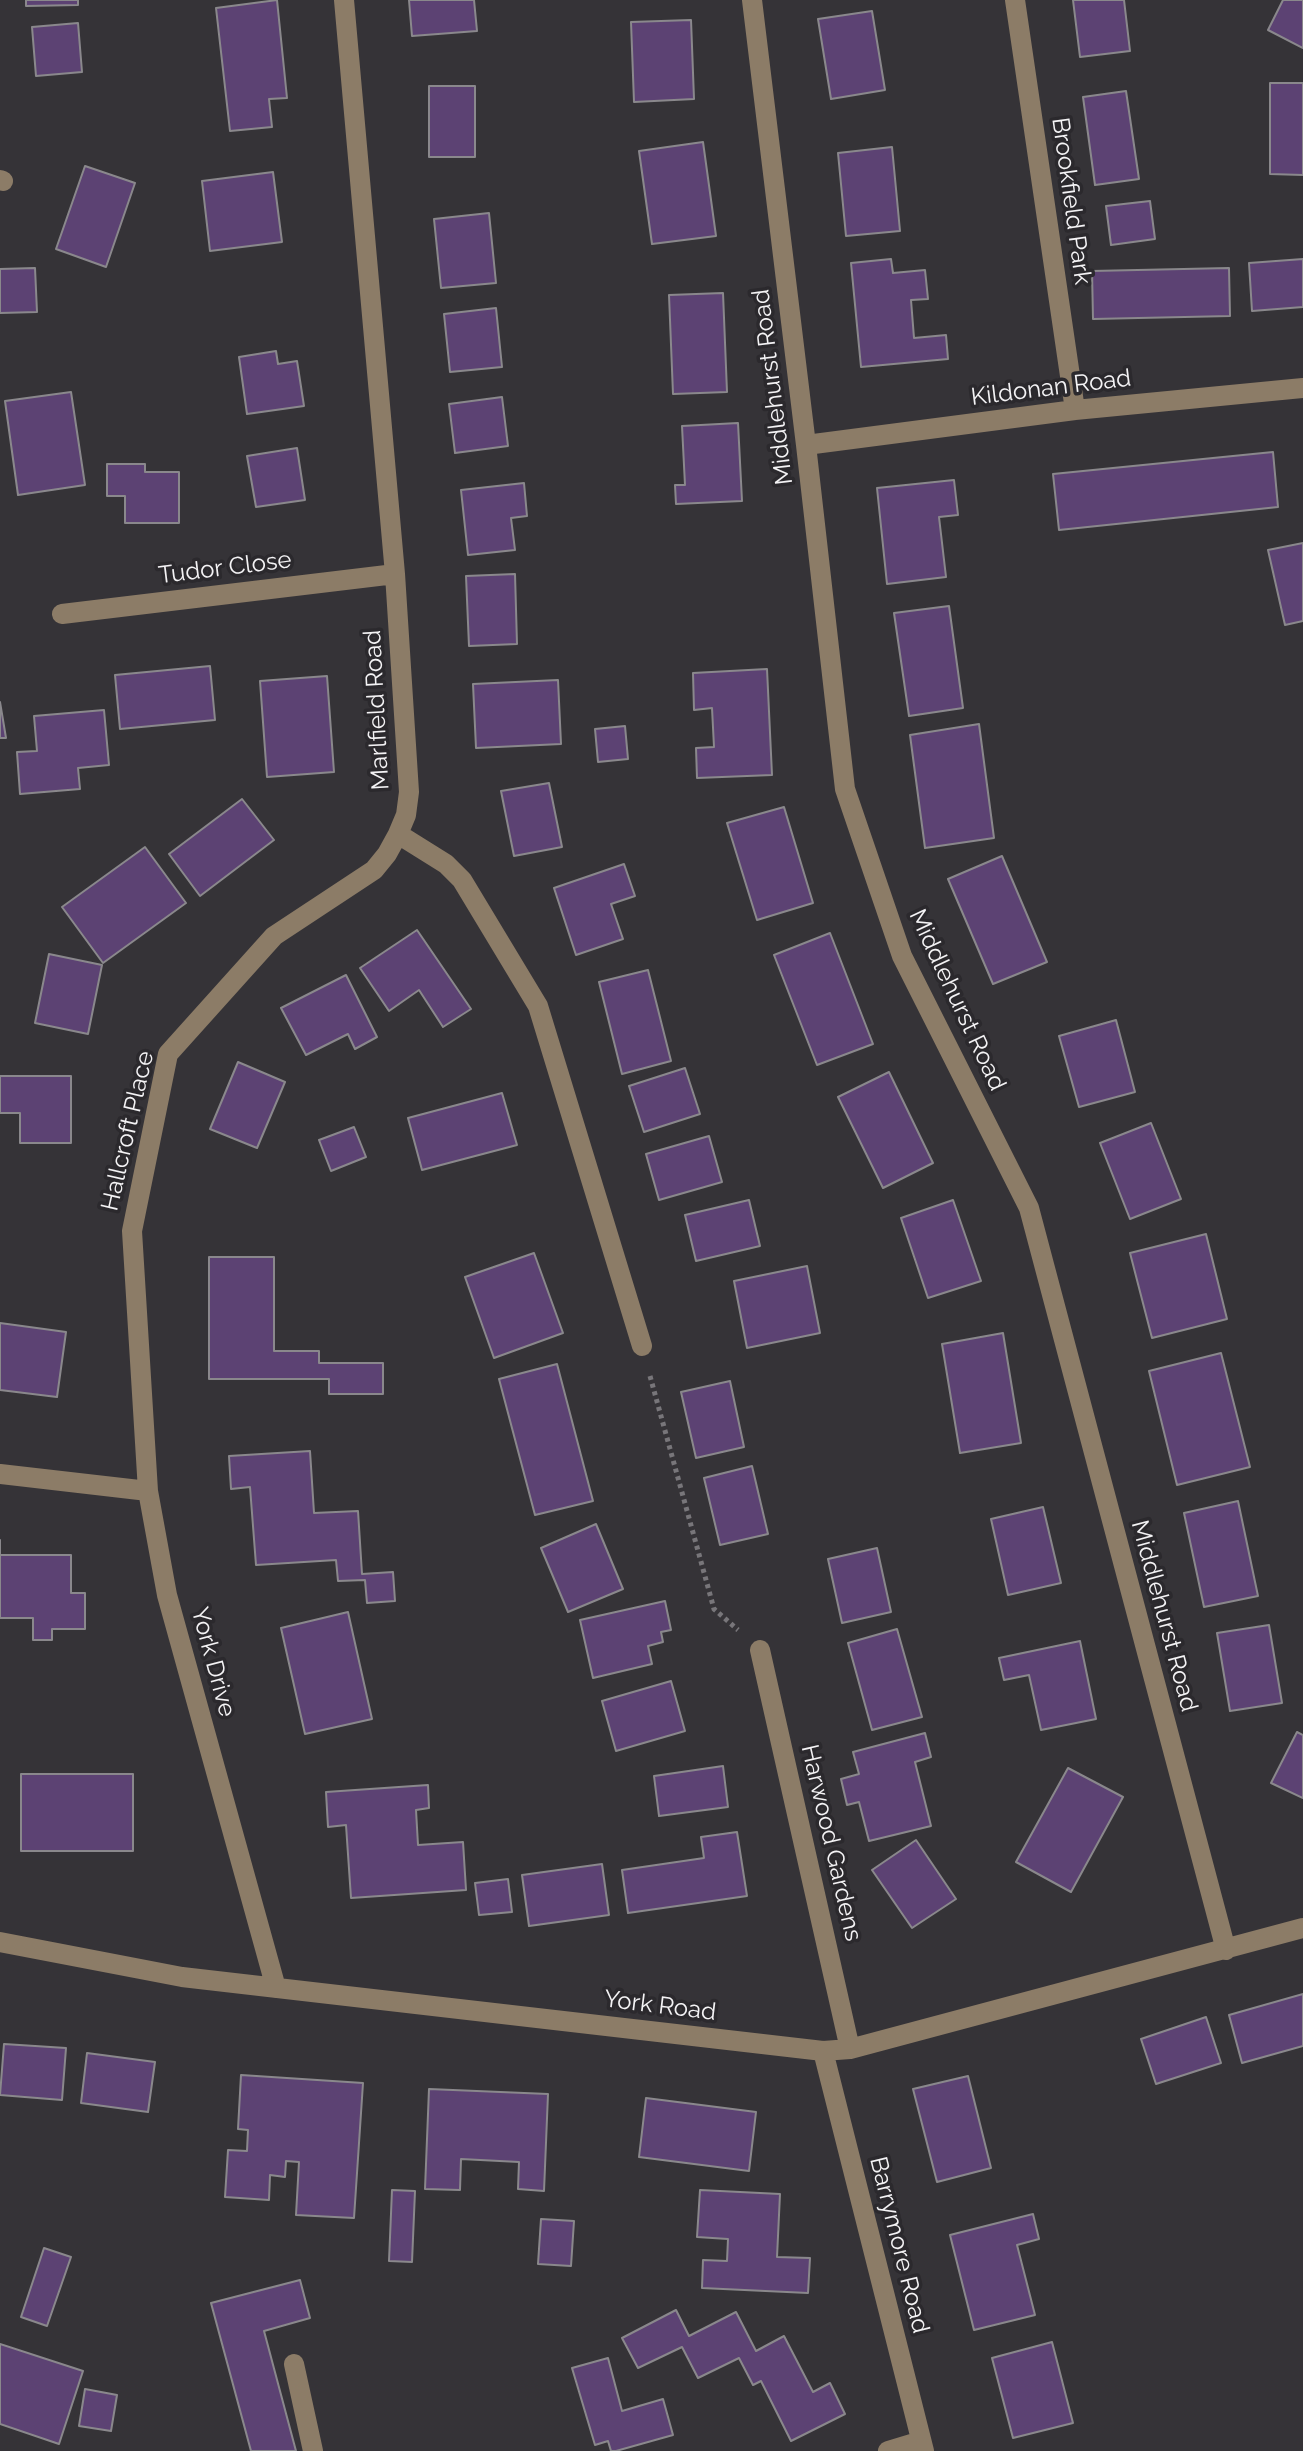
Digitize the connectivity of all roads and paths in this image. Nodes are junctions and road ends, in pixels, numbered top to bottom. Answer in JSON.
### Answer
{"nodes":[{"id":1,"x":344,"y":0,"type":"edge"},
{"id":2,"x":752,"y":0,"type":"edge"},
{"id":3,"x":1015,"y":0,"type":"edge"},
{"id":4,"x":1303,"y":388,"type":"edge"},
{"id":5,"x":1075,"y":410,"type":"junction"},
{"id":6,"x":806,"y":445,"type":"junction"},
{"id":7,"x":395,"y":574,"type":"junction"},
{"id":8,"x":62,"y":614,"type":"dead end"},
{"id":9,"x":398,"y":834,"type":"junction"},
{"id":10,"x":642,"y":1346,"type":"joint"},
{"id":11,"x":0,"y":1474,"type":"edge"},
{"id":12,"x":148,"y":1491,"type":"junction"},
{"id":13,"x":760,"y":1650,"type":"joint"},
{"id":14,"x":1303,"y":1928,"type":"edge"},
{"id":15,"x":0,"y":1942,"type":"edge"},
{"id":16,"x":1226,"y":1950,"type":"junction"},
{"id":17,"x":276,"y":1988,"type":"junction"},
{"id":18,"x":850,"y":2049,"type":"junction"},
{"id":19,"x":823,"y":2051,"type":"junction"},
{"id":20,"x":294,"y":2364,"type":"dead end"},
{"id":21,"x":923,"y":2446,"type":"edge"},
{"id":22,"x":313,"y":2451,"type":"edge"},
{"id":23,"x":888,"y":2451,"type":"edge"}],
"edges":[{"from":1,"to":7,"type":"street","name":"Marlfield Road"},
{"from":2,"to":6,"type":"street","name":"Middlehurst Road"},
{"from":3,"to":5,"type":"street","name":"Brookfield Park"},
{"from":4,"to":5,"type":"street","name":"Kildonan Road"},
{"from":5,"to":6,"type":"street","name":"Kildonan Road"},
{"from":6,"to":16,"type":"street","name":"Middlehurst Road"},
{"from":7,"to":8,"type":"street","name":"Tudor Close"},
{"from":7,"to":9,"type":"street","name":"Marlfield Road"},
{"from":9,"to":10,"type":"street"},
{"from":9,"to":12,"type":"street","name":"Hallcroft Place"},
{"from":10,"to":13,"type":"path"},
{"from":11,"to":12,"type":"street"},
{"from":12,"to":17,"type":"street","name":"York Drive"},
{"from":13,"to":18,"type":"street","name":"Harwood Gardens"},
{"from":14,"to":16,"type":"street","name":"York Road"},
{"from":15,"to":17,"type":"street","name":"York Road"},
{"from":16,"to":18,"type":"street","name":"York Road"},
{"from":17,"to":19,"type":"street","name":"York Road"},
{"from":18,"to":19,"type":"street","name":"York Road"},
{"from":19,"to":21,"type":"street","name":"Barrymore Road"},
{"from":20,"to":22,"type":"street"},
{"from":21,"to":23,"type":"street"}]}
